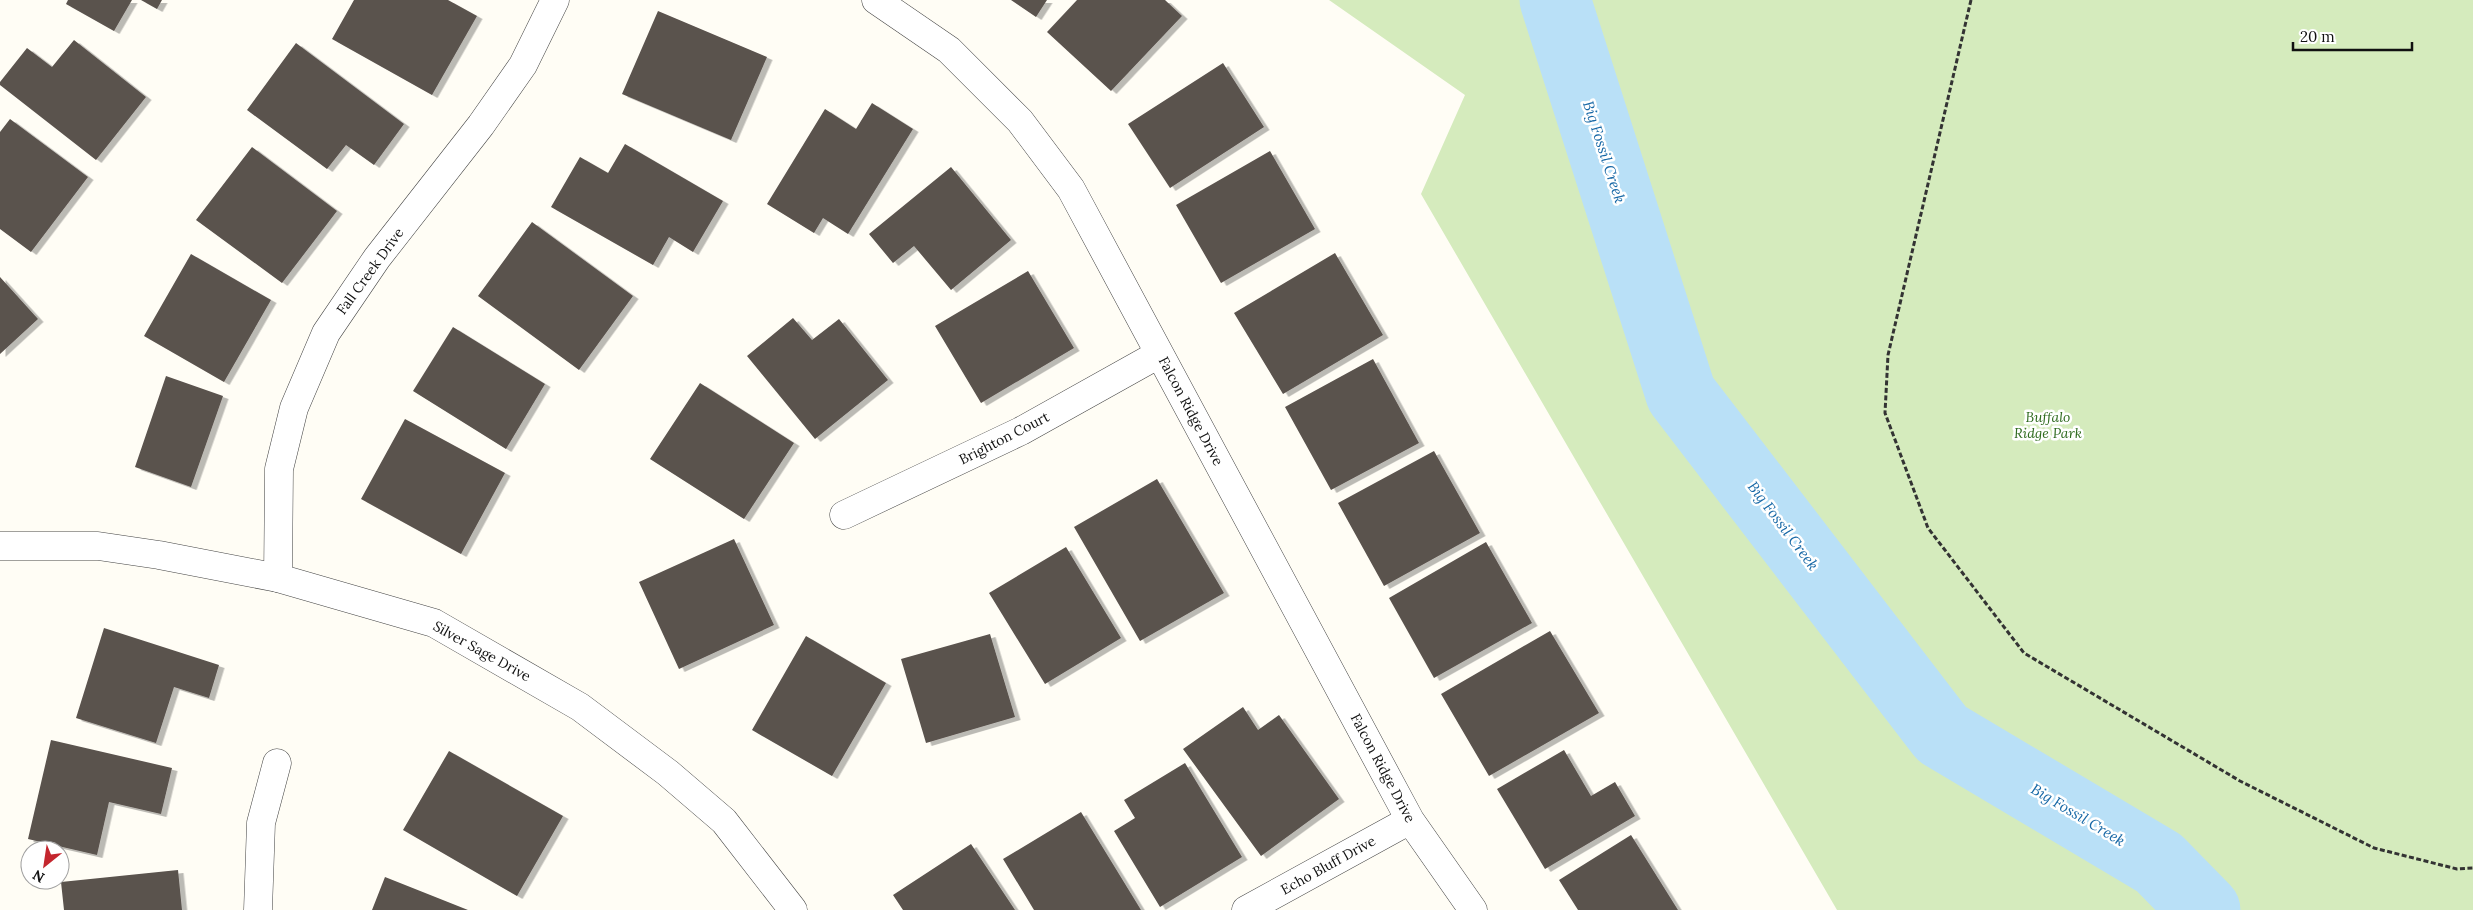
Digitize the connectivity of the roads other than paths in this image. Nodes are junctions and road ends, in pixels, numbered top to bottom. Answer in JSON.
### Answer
{"nodes":[{"id":1,"x":556,"y":0,"type":"edge"},
{"id":2,"x":876,"y":0,"type":"edge"},
{"id":3,"x":1159,"y":354,"type":"junction"},
{"id":4,"x":844,"y":515,"type":"dead end"},
{"id":5,"x":0,"y":546,"type":"edge"},
{"id":6,"x":278,"y":578,"type":"junction"},
{"id":7,"x":277,"y":763,"type":"dead end"},
{"id":8,"x":1410,"y":820,"type":"junction"},
{"id":9,"x":258,"y":910,"type":"edge"},
{"id":10,"x":793,"y":910,"type":"edge"},
{"id":11,"x":1246,"y":910,"type":"edge"},
{"id":12,"x":1473,"y":910,"type":"edge"}],
"edges":[{"from":1,"to":6,"type":"street","name":"Fall Creek Drive"},
{"from":2,"to":3,"type":"street","name":"Falcon Ridge Drive"},
{"from":3,"to":4,"type":"street","name":"Brighton Court"},
{"from":3,"to":8,"type":"street","name":"Falcon Ridge Drive"},
{"from":5,"to":6,"type":"street","name":"Silver Sage Drive"},
{"from":6,"to":10,"type":"street","name":"Silver Sage Drive"},
{"from":7,"to":9,"type":"street"},
{"from":8,"to":11,"type":"street","name":"Echo Bluff Drive"},
{"from":8,"to":12,"type":"street","name":"Falcon Ridge Drive"}]}
